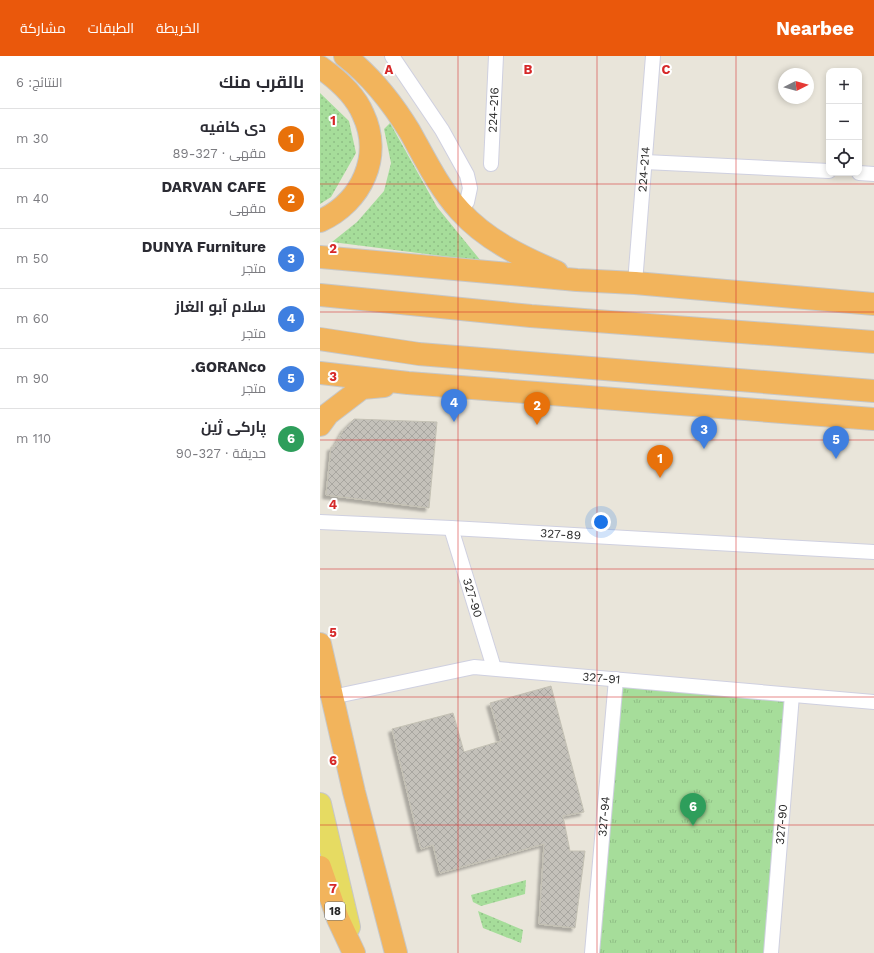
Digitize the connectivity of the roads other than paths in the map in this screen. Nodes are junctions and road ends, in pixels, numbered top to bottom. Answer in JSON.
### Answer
{"nodes":[{"id":1,"x":345,"y":56,"type":"edge"},
{"id":2,"x":392,"y":56,"type":"edge"},
{"id":3,"x":496,"y":56,"type":"edge"},
{"id":4,"x":653,"y":56,"type":"edge"},
{"id":5,"x":320,"y":67,"type":"edge"},
{"id":6,"x":645,"y":162,"type":"junction"},
{"id":7,"x":491,"y":164,"type":"dead end"},
{"id":8,"x":826,"y":171,"type":"edge"},
{"id":9,"x":862,"y":173,"type":"edge"},
{"id":10,"x":874,"y":174,"type":"edge"},
{"id":11,"x":460,"y":211,"type":"junction"},
{"id":12,"x":320,"y":221,"type":"edge"},
{"id":13,"x":320,"y":257,"type":"edge"},
{"id":14,"x":576,"y":280,"type":"junction"},
{"id":15,"x":635,"y":283,"type":"junction"},
{"id":16,"x":320,"y":295,"type":"edge"},
{"id":17,"x":874,"y":304,"type":"edge"},
{"id":18,"x":320,"y":339,"type":"edge"},
{"id":19,"x":874,"y":342,"type":"edge"},
{"id":20,"x":320,"y":373,"type":"edge"},
{"id":21,"x":408,"y":383,"type":"junction"},
{"id":22,"x":874,"y":391,"type":"edge"},
{"id":23,"x":874,"y":419,"type":"edge"},
{"id":24,"x":320,"y":425,"type":"edge"},
{"id":25,"x":320,"y":522,"type":"edge"},
{"id":26,"x":451,"y":528,"type":"junction"},
{"id":27,"x":874,"y":552,"type":"edge"},
{"id":28,"x":320,"y":644,"type":"edge"},
{"id":29,"x":494,"y":668,"type":"junction"},
{"id":30,"x":616,"y":679,"type":"junction"},
{"id":31,"x":792,"y":695,"type":"junction"},
{"id":32,"x":332,"y":697,"type":"junction"},
{"id":33,"x":874,"y":702,"type":"edge"},
{"id":34,"x":320,"y":804,"type":"edge"},
{"id":35,"x":320,"y":867,"type":"edge"},
{"id":36,"x":355,"y":953,"type":"edge"},
{"id":37,"x":396,"y":953,"type":"edge"},
{"id":38,"x":592,"y":953,"type":"edge"},
{"id":39,"x":771,"y":953,"type":"edge"}],
"edges":[{"from":1,"to":11,"type":"highway"},
{"from":2,"to":11,"type":"street"},
{"from":3,"to":7,"type":"street","name":"224-216"},
{"from":4,"to":6,"type":"street","name":"224-214"},
{"from":5,"to":12,"type":"highway"},
{"from":6,"to":8,"type":"street"},
{"from":6,"to":15,"type":"street","name":"224-214"},
{"from":9,"to":10,"type":"street"},
{"from":11,"to":14,"type":"highway"},
{"from":13,"to":14,"type":"highway"},
{"from":14,"to":15,"type":"highway"},
{"from":15,"to":17,"type":"highway"},
{"from":16,"to":19,"type":"highway"},
{"from":18,"to":22,"type":"highway"},
{"from":20,"to":21,"type":"highway"},
{"from":21,"to":23,"type":"highway"},
{"from":21,"to":24,"type":"highway"},
{"from":25,"to":26,"type":"street","name":"327-89"},
{"from":26,"to":27,"type":"street","name":"327-89"},
{"from":26,"to":29,"type":"street","name":"327-90"},
{"from":28,"to":32,"type":"highway"},
{"from":29,"to":30,"type":"street","name":"327-91"},
{"from":29,"to":32,"type":"street","name":"327-91"},
{"from":30,"to":31,"type":"street","name":"327-91"},
{"from":30,"to":38,"type":"street","name":"327-94"},
{"from":31,"to":33,"type":"street","name":"327-91"},
{"from":31,"to":39,"type":"street","name":"327-90"},
{"from":32,"to":37,"type":"highway"},
{"from":34,"to":36,"type":"main road"},
{"from":35,"to":36,"type":"highway","number":"18"}]}
